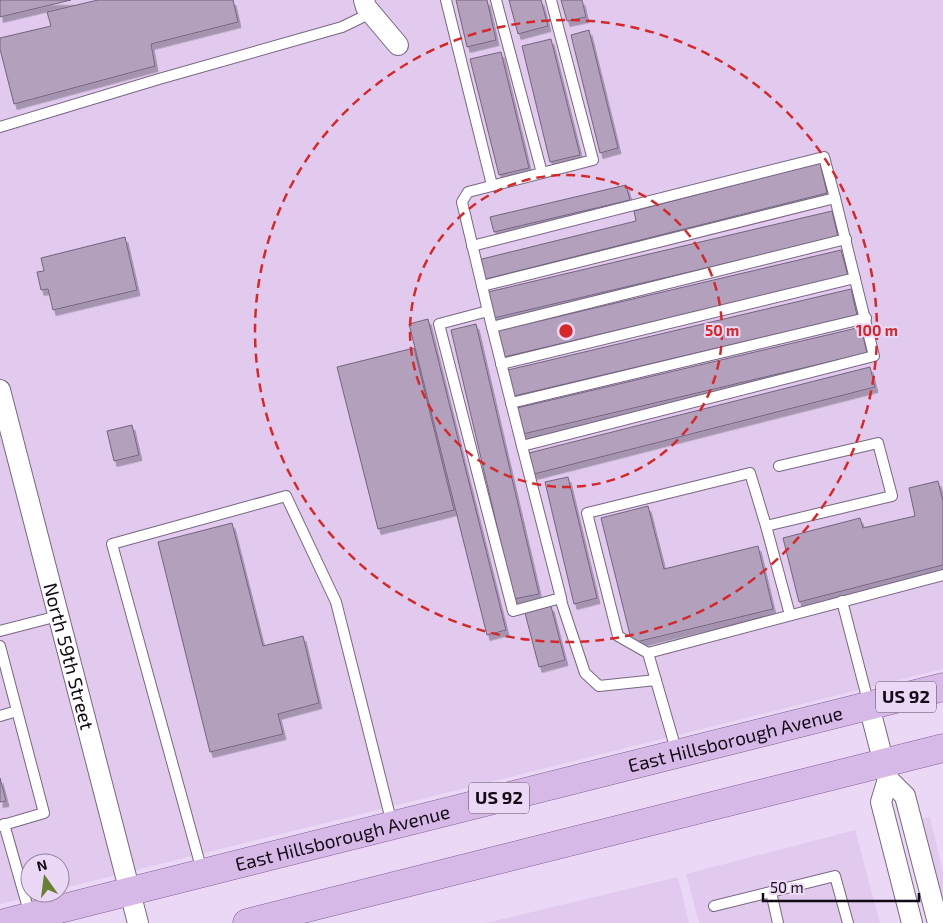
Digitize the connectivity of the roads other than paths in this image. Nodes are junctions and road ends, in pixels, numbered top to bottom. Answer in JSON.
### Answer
{"nodes":[{"id":1,"x":446,"y":0,"type":"edge"},
{"id":2,"x":496,"y":0,"type":"edge"},
{"id":3,"x":551,"y":0,"type":"edge"},
{"id":4,"x":368,"y":6,"type":"edge"},
{"id":5,"x":398,"y":45,"type":"dead end"},
{"id":6,"x":0,"y":127,"type":"edge"},
{"id":7,"x":542,"y":173,"type":"junction"},
{"id":8,"x":492,"y":185,"type":"junction"},
{"id":9,"x":835,"y":198,"type":"junction"},
{"id":10,"x":846,"y":239,"type":"junction"},
{"id":11,"x":472,"y":246,"type":"junction"},
{"id":12,"x":855,"y":278,"type":"junction"},
{"id":13,"x":482,"y":286,"type":"junction"},
{"id":14,"x":488,"y":311,"type":"junction"},
{"id":15,"x":866,"y":318,"type":"junction"},
{"id":16,"x":492,"y":327,"type":"junction"},
{"id":17,"x":501,"y":364,"type":"junction"},
{"id":18,"x":0,"y":390,"type":"edge"},
{"id":19,"x":511,"y":403,"type":"junction"},
{"id":20,"x":522,"y":446,"type":"junction"},
{"id":21,"x":779,"y":466,"type":"dead end"},
{"id":22,"x":766,"y":526,"type":"junction"},
{"id":23,"x":943,"y":575,"type":"edge"},
{"id":24,"x":561,"y":598,"type":"junction"},
{"id":25,"x":842,"y":602,"type":"junction"},
{"id":26,"x":790,"y":615,"type":"junction"},
{"id":27,"x":58,"y":616,"type":"junction"},
{"id":28,"x":0,"y":631,"type":"edge"},
{"id":29,"x":0,"y":646,"type":"edge"},
{"id":30,"x":648,"y":653,"type":"junction"},
{"id":31,"x":656,"y":680,"type":"junction"},
{"id":32,"x":943,"y":687,"type":"edge"},
{"id":33,"x":869,"y":706,"type":"junction"},
{"id":34,"x":17,"y":711,"type":"junction"},
{"id":35,"x":0,"y":716,"type":"edge"},
{"id":36,"x":943,"y":748,"type":"edge"},
{"id":37,"x":678,"y":754,"type":"junction"},
{"id":38,"x":886,"y":771,"type":"junction"},
{"id":39,"x":2,"y":825,"type":"edge"},
{"id":40,"x":393,"y":825,"type":"junction"},
{"id":41,"x":202,"y":873,"type":"junction"},
{"id":42,"x":129,"y":891,"type":"junction"},
{"id":43,"x":771,"y":892,"type":"junction"},
{"id":44,"x":714,"y":906,"type":"dead end"},
{"id":45,"x":30,"y":916,"type":"junction"},
{"id":46,"x":4,"y":923,"type":"edge"},
{"id":47,"x":138,"y":923,"type":"edge"},
{"id":48,"x":247,"y":923,"type":"edge"},
{"id":49,"x":778,"y":923,"type":"edge"},
{"id":50,"x":848,"y":923,"type":"edge"},
{"id":51,"x":912,"y":923,"type":"edge"},
{"id":52,"x":938,"y":923,"type":"edge"}],
"edges":[{"from":1,"to":8,"type":"lane"},
{"from":2,"to":7,"type":"lane"},
{"from":3,"to":7,"type":"lane"},
{"from":4,"to":5,"type":"street"},
{"from":4,"to":6,"type":"lane"},
{"from":7,"to":8,"type":"lane"},
{"from":8,"to":11,"type":"lane"},
{"from":9,"to":10,"type":"lane"},
{"from":9,"to":11,"type":"lane"},
{"from":9,"to":13,"type":"lane"},
{"from":10,"to":12,"type":"lane"},
{"from":10,"to":16,"type":"lane"},
{"from":11,"to":13,"type":"lane"},
{"from":12,"to":15,"type":"lane"},
{"from":12,"to":17,"type":"lane"},
{"from":13,"to":14,"type":"lane"},
{"from":14,"to":16,"type":"lane"},
{"from":14,"to":24,"type":"lane"},
{"from":15,"to":19,"type":"lane"},
{"from":15,"to":20,"type":"lane"},
{"from":16,"to":17,"type":"lane"},
{"from":17,"to":19,"type":"lane"},
{"from":18,"to":27,"type":"street","name":"North 59th Street"},
{"from":19,"to":20,"type":"lane"},
{"from":20,"to":24,"type":"lane"},
{"from":21,"to":22,"type":"lane"},
{"from":22,"to":26,"type":"lane"},
{"from":22,"to":30,"type":"lane"},
{"from":23,"to":25,"type":"lane"},
{"from":24,"to":31,"type":"lane"},
{"from":25,"to":26,"type":"lane"},
{"from":25,"to":33,"type":"lane"},
{"from":26,"to":30,"type":"lane"},
{"from":27,"to":28,"type":"lane"},
{"from":27,"to":42,"type":"street","name":"North 59th Street"},
{"from":29,"to":34,"type":"lane"},
{"from":30,"to":31,"type":"lane"},
{"from":31,"to":37,"type":"lane"},
{"from":32,"to":33,"type":"main road","name":"East Hillsborough Avenue","number":"US 92"},
{"from":33,"to":37,"type":"main road","name":"East Hillsborough Avenue","number":"US 92"},
{"from":33,"to":38,"type":"street"},
{"from":34,"to":35,"type":"lane"},
{"from":34,"to":39,"type":"lane"},
{"from":36,"to":38,"type":"main road"},
{"from":37,"to":40,"type":"main road","name":"East Hillsborough Avenue","number":"US 92"},
{"from":38,"to":48,"type":"main road"},
{"from":38,"to":51,"type":"street"},
{"from":38,"to":52,"type":"street"},
{"from":39,"to":45,"type":"lane"},
{"from":40,"to":41,"type":"main road","name":"East Hillsborough Avenue","number":"US 92"},
{"from":40,"to":41,"type":"lane"},
{"from":41,"to":42,"type":"main road","name":"East Hillsborough Avenue","number":"US 92"},
{"from":42,"to":45,"type":"main road","name":"East Hillsborough Avenue","number":"US 92"},
{"from":42,"to":47,"type":"street","name":"North 59th Street"},
{"from":43,"to":44,"type":"lane"},
{"from":43,"to":49,"type":"lane"},
{"from":43,"to":50,"type":"lane"},
{"from":45,"to":46,"type":"main road","name":"East Hillsborough Avenue","number":"US 92"}]}
